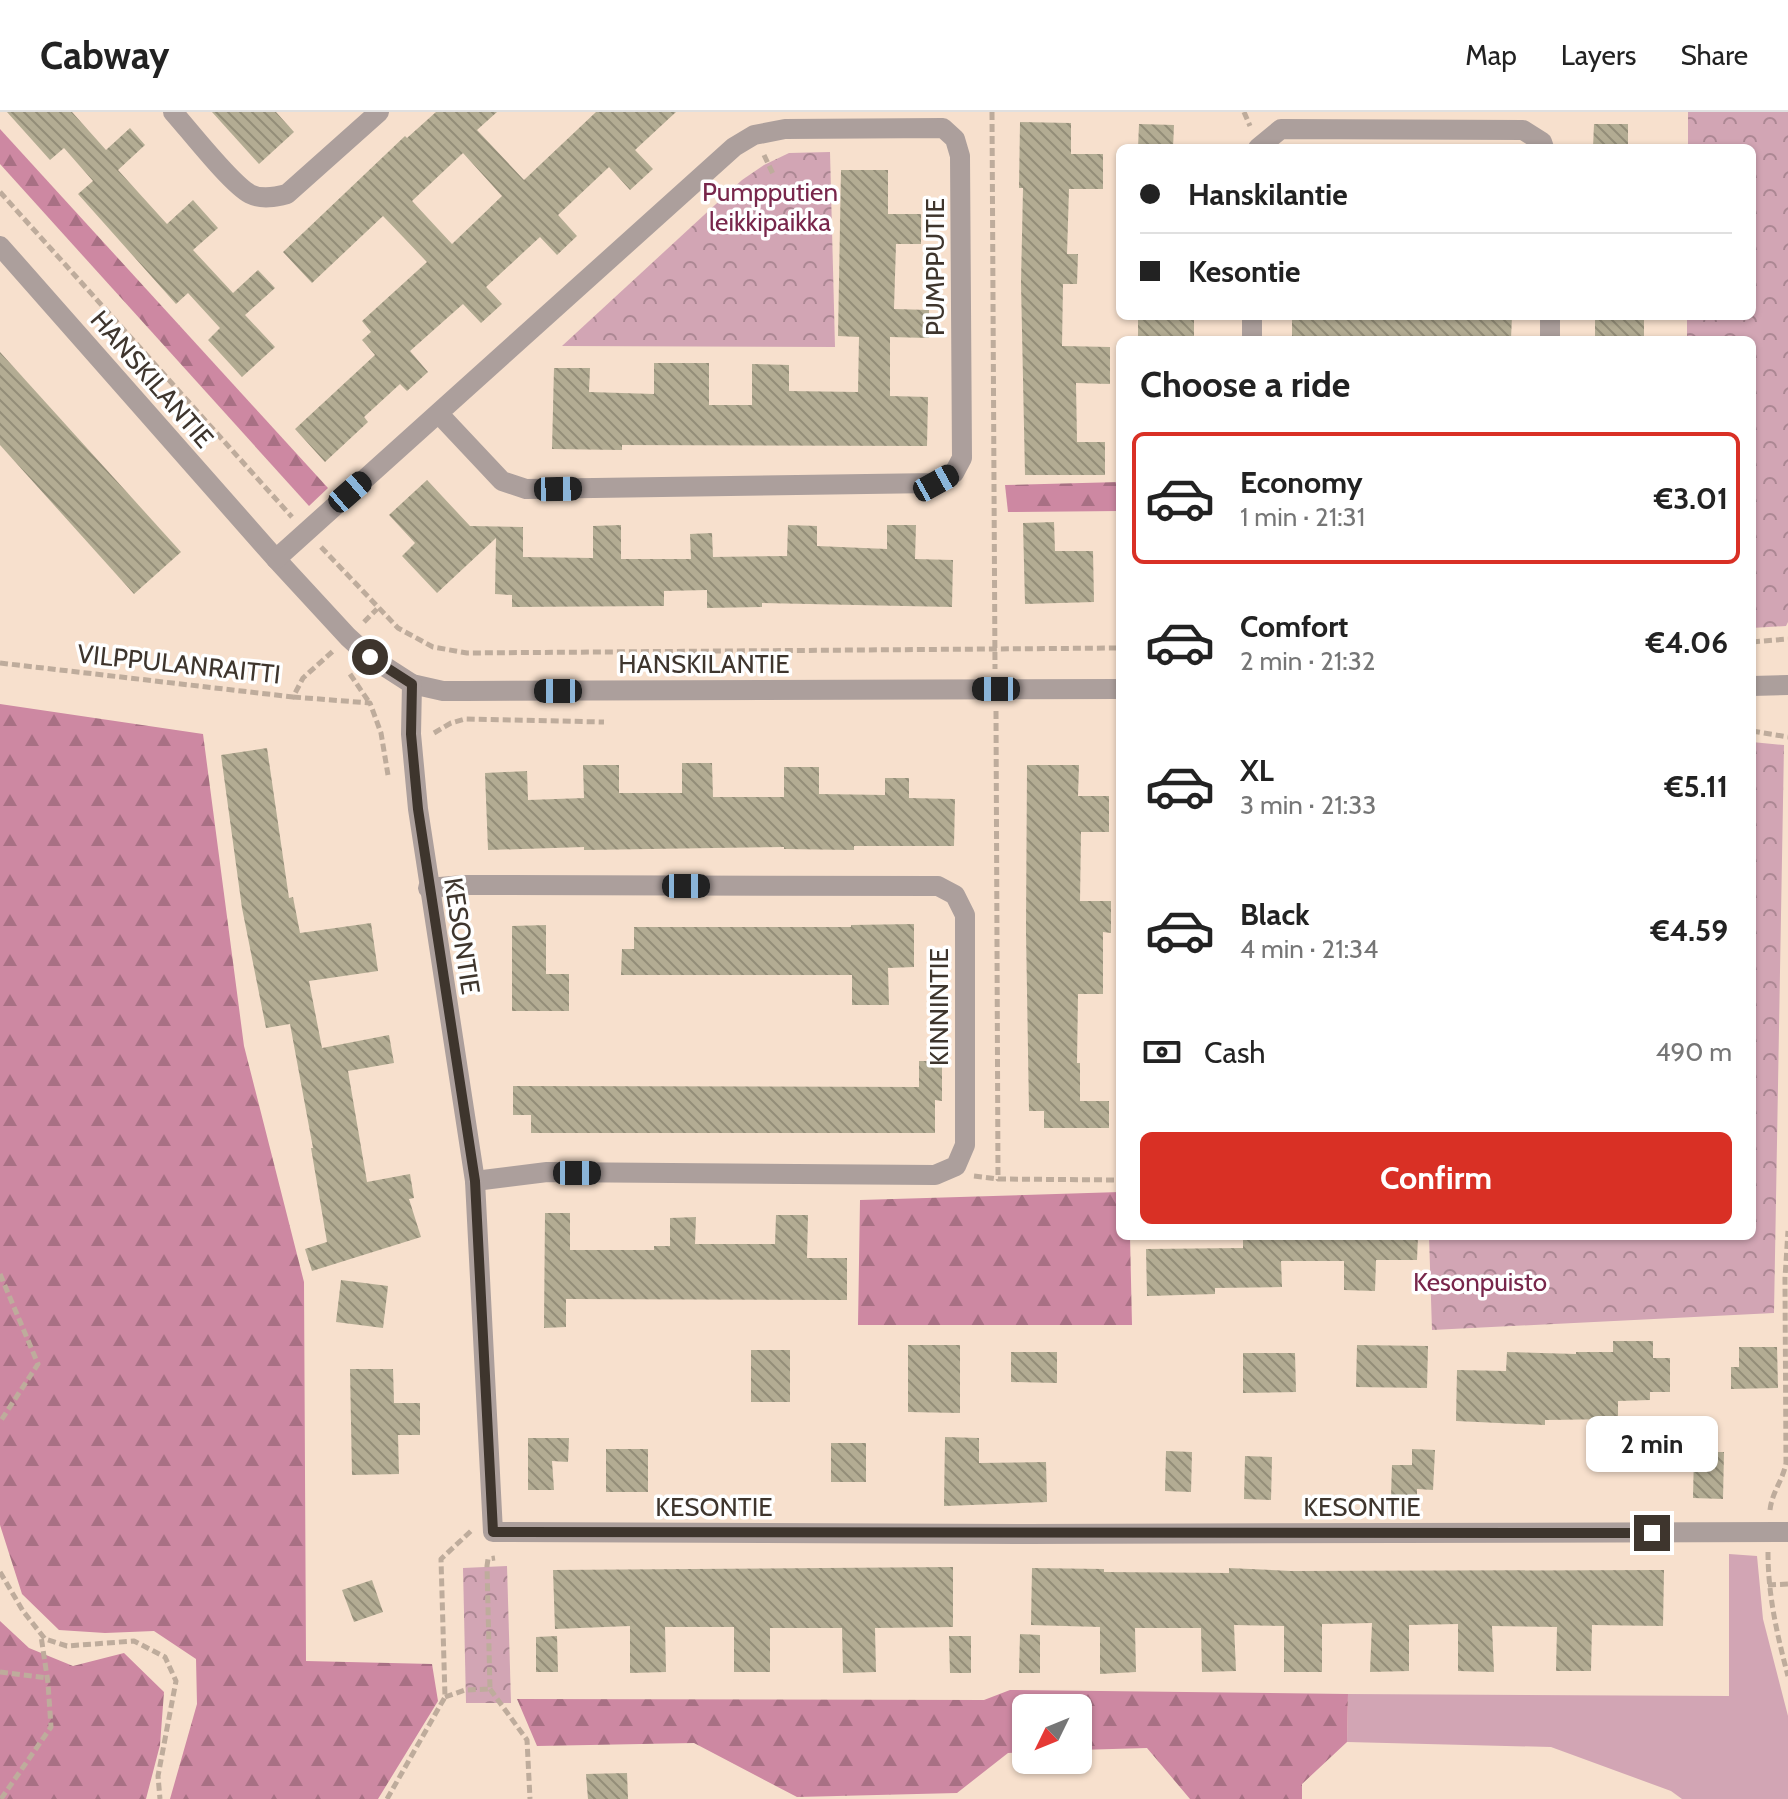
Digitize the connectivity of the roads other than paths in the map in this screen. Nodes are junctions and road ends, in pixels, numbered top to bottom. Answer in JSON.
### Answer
{"nodes":[{"id":1,"x":173,"y":112,"type":"edge"},
{"id":2,"x":379,"y":112,"type":"edge"},
{"id":3,"x":1263,"y":144,"type":"edge"},
{"id":4,"x":1543,"y":144,"type":"edge"},
{"id":5,"x":0,"y":246,"type":"edge"},
{"id":6,"x":439,"y":414,"type":"junction"},
{"id":7,"x":276,"y":559,"type":"junction"},
{"id":8,"x":412,"y":684,"type":"junction"},
{"id":9,"x":1788,"y":685,"type":"edge"},
{"id":10,"x":1756,"y":686,"type":"edge"},
{"id":11,"x":1116,"y":689,"type":"edge"},
{"id":12,"x":428,"y":888,"type":"junction"},
{"id":13,"x":475,"y":1181,"type":"junction"},
{"id":14,"x":1788,"y":1532,"type":"edge"}],
"edges":[{"from":1,"to":2,"type":"street"},
{"from":3,"to":4,"type":"street"},
{"from":5,"to":7,"type":"street","name":"HANSKILANTIE"},
{"from":6,"to":6,"type":"street","name":"PUMPPUTIE"},
{"from":6,"to":7,"type":"street","name":"PUMPPUTIE"},
{"from":7,"to":8,"type":"street","name":"HANSKILANTIE"},
{"from":8,"to":11,"type":"street","name":"HANSKILANTIE"},
{"from":8,"to":12,"type":"street","name":"KESONTIE"},
{"from":9,"to":10,"type":"street"},
{"from":12,"to":13,"type":"street","name":"KESONTIE"},
{"from":12,"to":13,"type":"street","name":"KINNINTIE"},
{"from":13,"to":14,"type":"street","name":"KESONTIE"}]}
